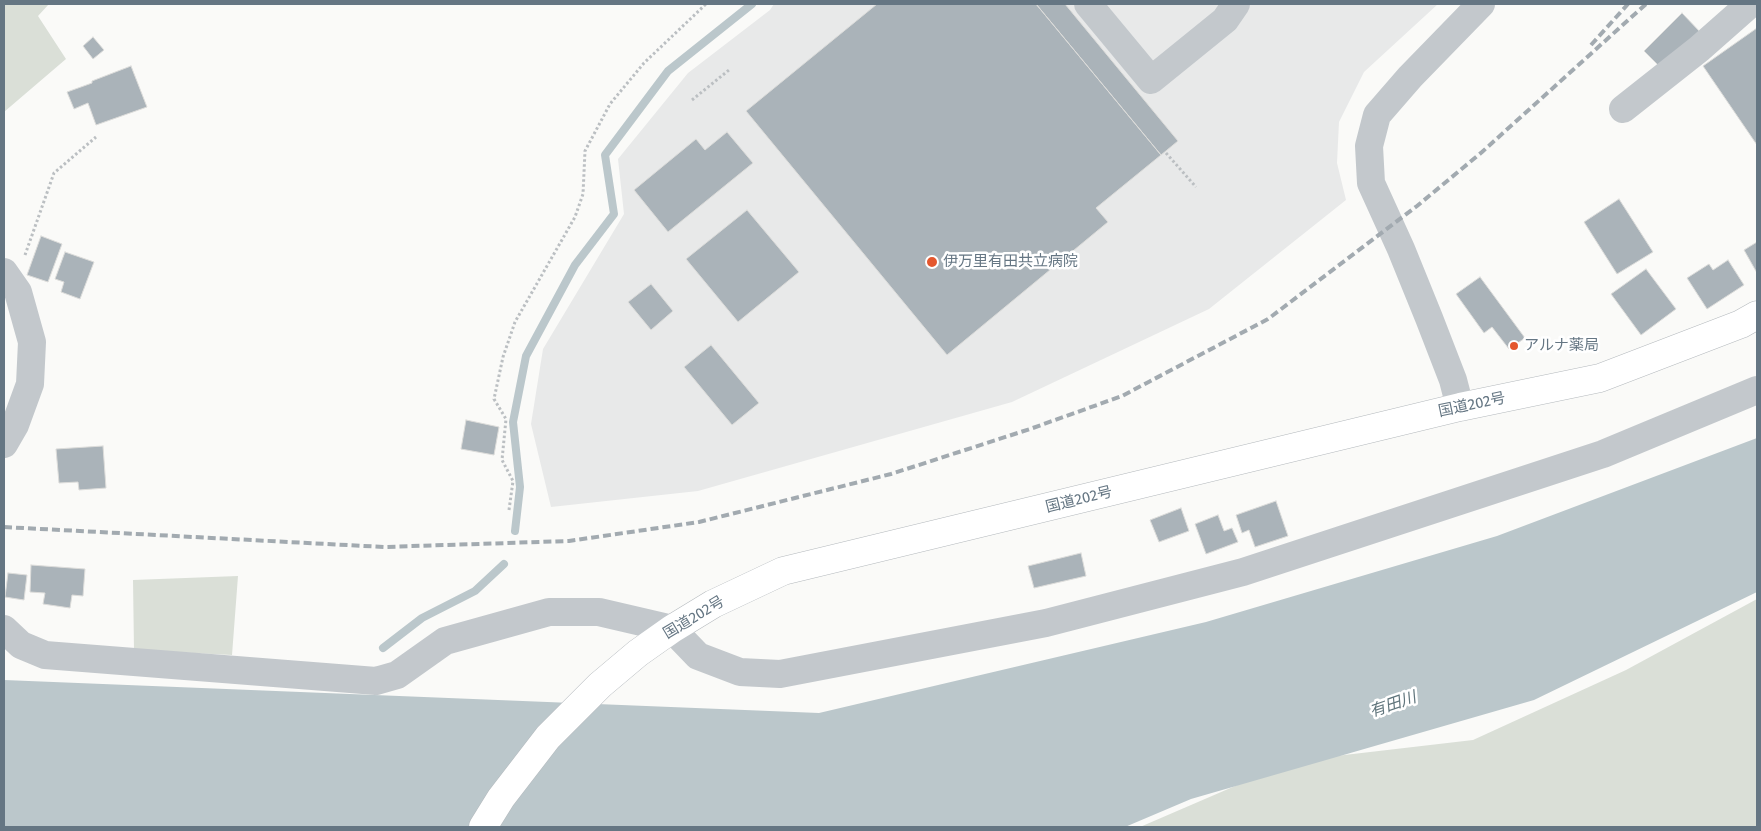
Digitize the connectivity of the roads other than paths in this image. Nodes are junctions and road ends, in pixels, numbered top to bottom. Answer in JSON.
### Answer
{"nodes":[{"id":1,"x":1088,"y":4,"type":"edge"},
{"id":2,"x":1236,"y":4,"type":"edge"},
{"id":3,"x":1481,"y":4,"type":"edge"},
{"id":4,"x":1750,"y":4,"type":"edge"},
{"id":5,"x":1623,"y":109,"type":"dead end"},
{"id":6,"x":11,"y":282,"type":"edge"},
{"id":7,"x":1757,"y":315,"type":"edge"},
{"id":8,"x":1757,"y":390,"type":"edge"},
{"id":9,"x":1460,"y":407,"type":"junction"},
{"id":10,"x":4,"y":444,"type":"edge"},
{"id":11,"x":4,"y":629,"type":"edge"},
{"id":12,"x":672,"y":630,"type":"junction"},
{"id":13,"x":4,"y":654,"type":"edge"},
{"id":14,"x":45,"y":656,"type":"junction"},
{"id":15,"x":483,"y":827,"type":"edge"}],
"edges":[{"from":1,"to":2,"type":"street"},
{"from":3,"to":9,"type":"street"},
{"from":4,"to":5,"type":"street"},
{"from":6,"to":10,"type":"street"},
{"from":7,"to":9,"type":"highway","name":"国道202号"},
{"from":8,"to":12,"type":"street"},
{"from":9,"to":12,"type":"highway","name":"国道202号"},
{"from":11,"to":14,"type":"street"},
{"from":12,"to":14,"type":"street"},
{"from":12,"to":15,"type":"highway","name":"国道202号"},
{"from":13,"to":14,"type":"street"}]}
